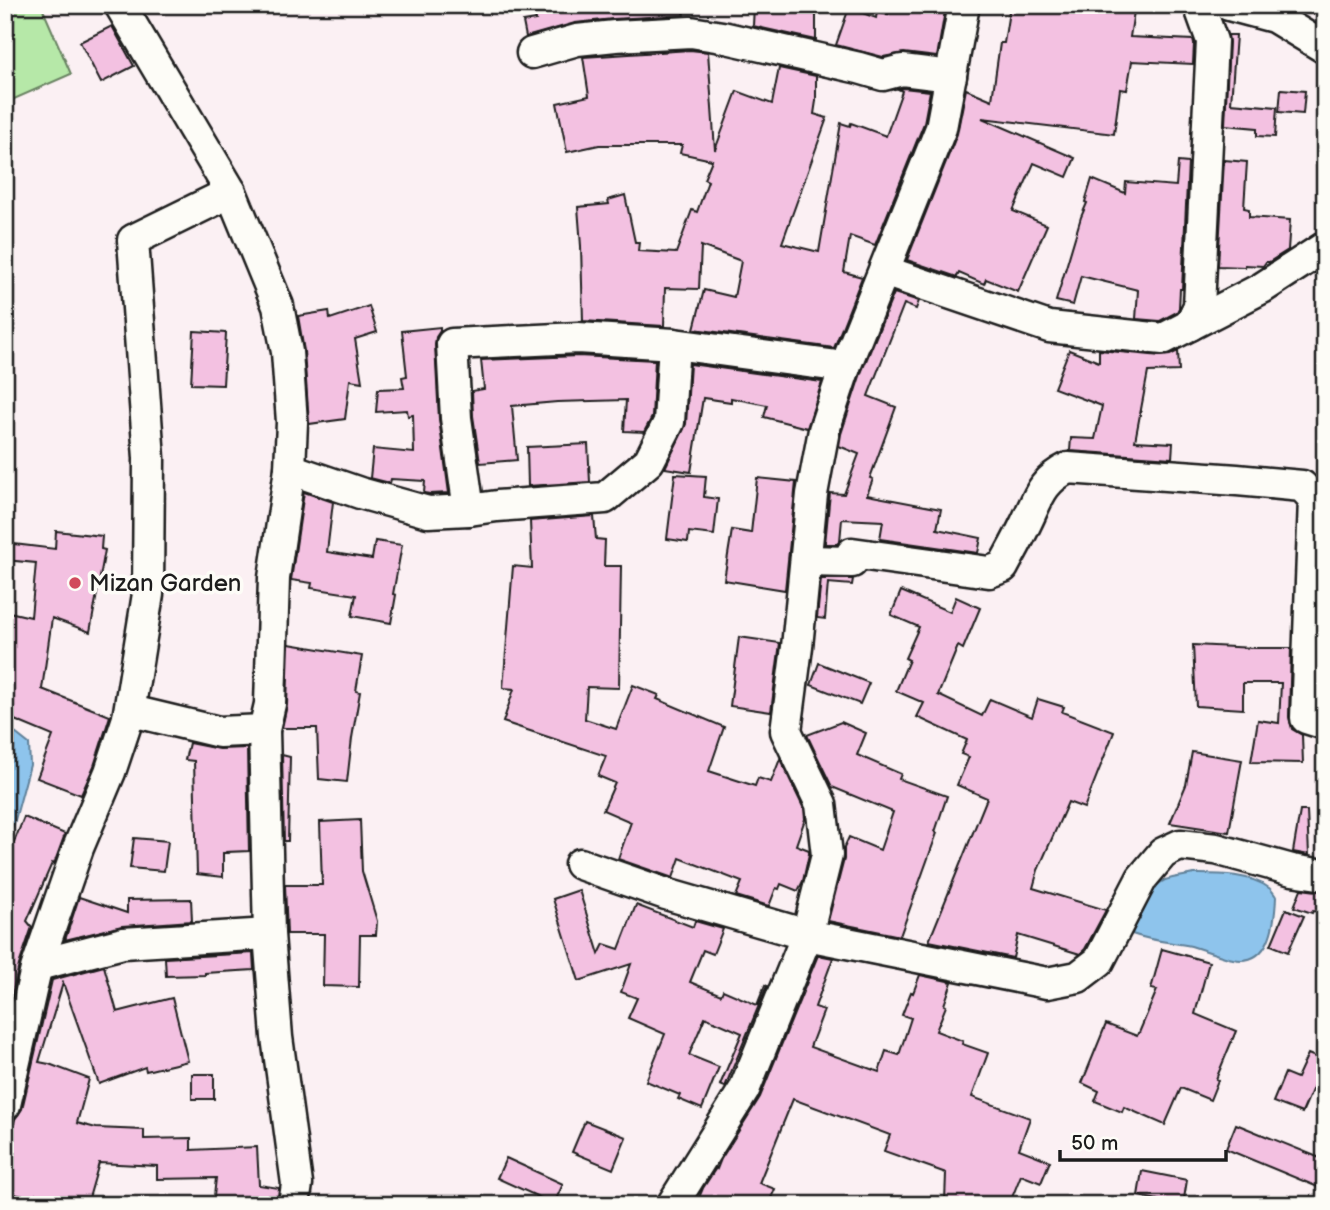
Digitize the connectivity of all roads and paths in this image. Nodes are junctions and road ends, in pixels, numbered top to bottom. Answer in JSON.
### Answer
{"nodes":[{"id":1,"x":120,"y":5,"type":"edge"},
{"id":2,"x":964,"y":5,"type":"edge"},
{"id":3,"x":1199,"y":5,"type":"edge"},
{"id":4,"x":1229,"y":5,"type":"edge"},
{"id":5,"x":1274,"y":11,"type":"edge"},
{"id":6,"x":1325,"y":48,"type":"edge"},
{"id":7,"x":532,"y":53,"type":"dead end"},
{"id":8,"x":951,"y":76,"type":"junction"},
{"id":9,"x":231,"y":192,"type":"junction"},
{"id":10,"x":1325,"y":247,"type":"edge"},
{"id":11,"x":884,"y":271,"type":"junction"},
{"id":12,"x":1190,"y":325,"type":"junction"},
{"id":13,"x":674,"y":344,"type":"junction"},
{"id":14,"x":845,"y":367,"type":"junction"},
{"id":15,"x":290,"y":469,"type":"junction"},
{"id":16,"x":469,"y":510,"type":"junction"},
{"id":17,"x":806,"y":561,"type":"junction"},
{"id":18,"x":128,"y":718,"type":"junction"},
{"id":19,"x":1325,"y":724,"type":"edge"},
{"id":20,"x":264,"y":730,"type":"junction"},
{"id":21,"x":580,"y":864,"type":"dead end"},
{"id":22,"x":1325,"y":875,"type":"edge"},
{"id":23,"x":270,"y":934,"type":"junction"},
{"id":24,"x":807,"y":935,"type":"junction"},
{"id":25,"x":38,"y":965,"type":"junction"},
{"id":26,"x":5,"y":1105,"type":"edge"},
{"id":27,"x":294,"y":1205,"type":"edge"},
{"id":28,"x":672,"y":1205,"type":"edge"}],
"edges":[{"from":1,"to":9,"type":"street"},
{"from":2,"to":8,"type":"street"},
{"from":3,"to":12,"type":"street"},
{"from":4,"to":5,"type":"street"},
{"from":5,"to":6,"type":"street"},
{"from":7,"to":8,"type":"street"},
{"from":8,"to":11,"type":"street"},
{"from":9,"to":15,"type":"street"},
{"from":9,"to":18,"type":"street"},
{"from":10,"to":12,"type":"street"},
{"from":11,"to":12,"type":"street"},
{"from":11,"to":14,"type":"street"},
{"from":13,"to":14,"type":"street"},
{"from":13,"to":16,"type":"street"},
{"from":13,"to":16,"type":"street"},
{"from":14,"to":17,"type":"street"},
{"from":15,"to":16,"type":"street"},
{"from":15,"to":20,"type":"street"},
{"from":17,"to":19,"type":"street"},
{"from":17,"to":24,"type":"street"},
{"from":18,"to":20,"type":"street"},
{"from":18,"to":25,"type":"street"},
{"from":20,"to":23,"type":"street"},
{"from":21,"to":24,"type":"street"},
{"from":22,"to":24,"type":"street"},
{"from":23,"to":25,"type":"street"},
{"from":23,"to":27,"type":"street"},
{"from":24,"to":28,"type":"street"},
{"from":25,"to":26,"type":"street"}]}
